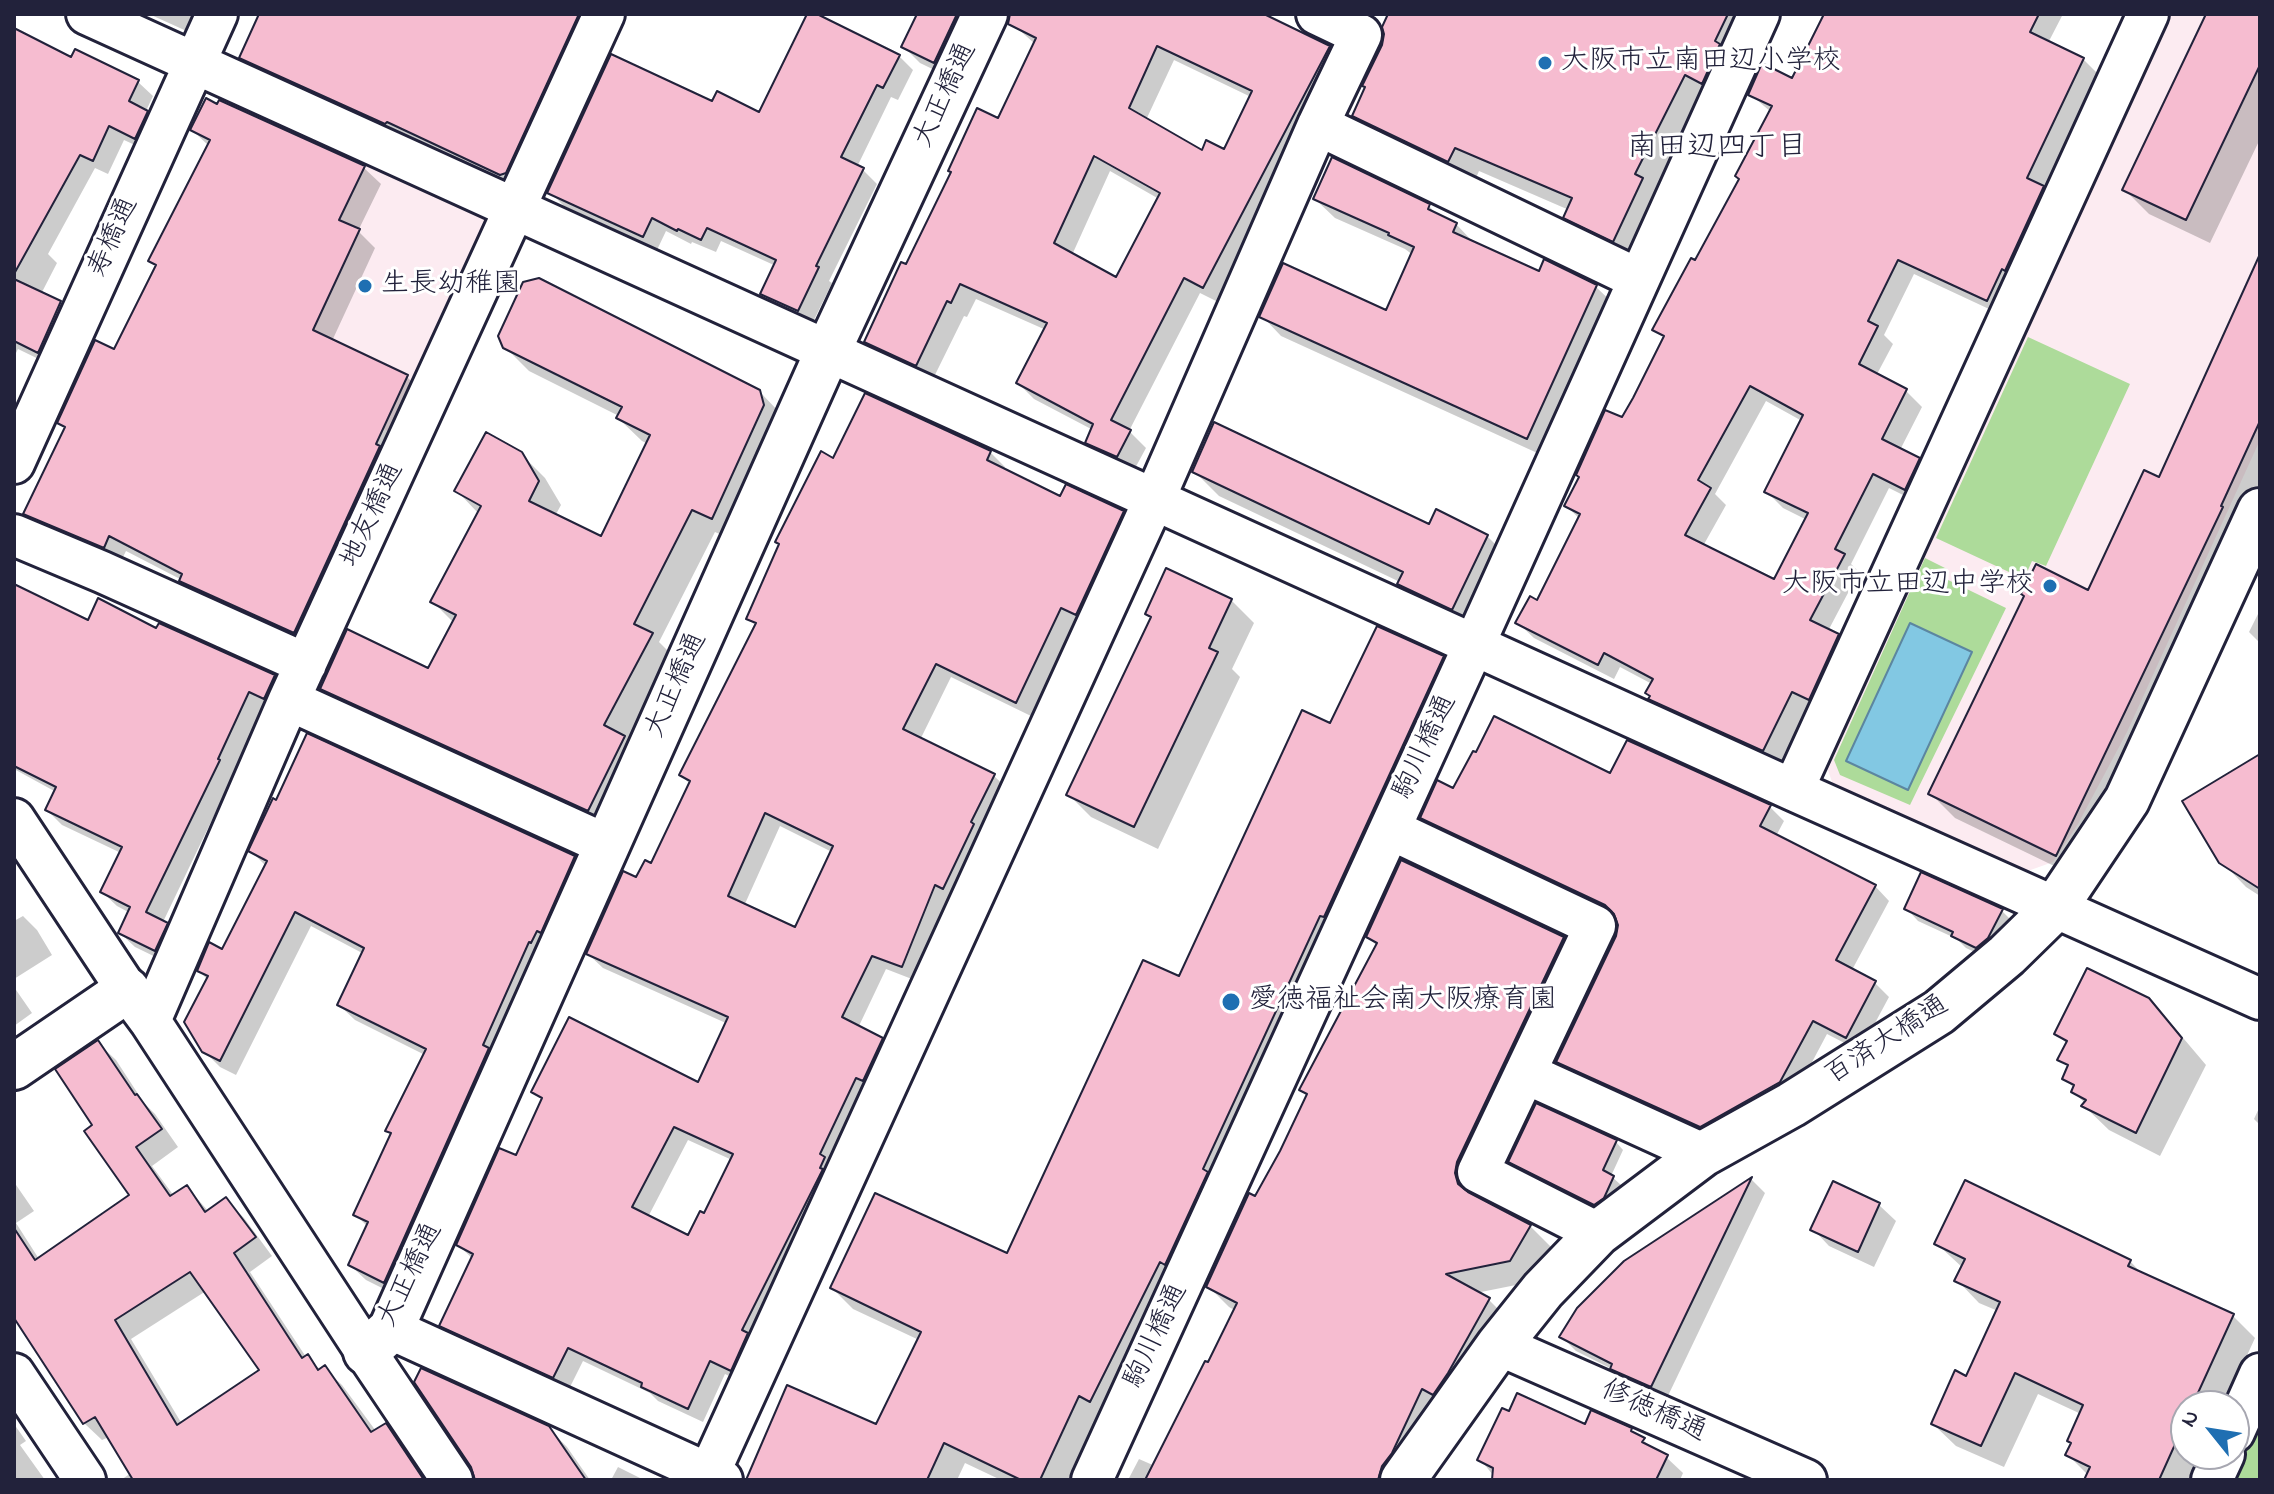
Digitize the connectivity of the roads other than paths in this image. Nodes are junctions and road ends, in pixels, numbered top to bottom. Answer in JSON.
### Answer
{"nodes":[{"id":1,"x":87,"y":14,"type":"edge"},
{"id":2,"x":217,"y":14,"type":"edge"},
{"id":3,"x":604,"y":14,"type":"edge"},
{"id":4,"x":985,"y":14,"type":"edge"},
{"id":5,"x":1317,"y":14,"type":"edge"},
{"id":6,"x":1759,"y":14,"type":"edge"},
{"id":7,"x":2148,"y":14,"type":"edge"},
{"id":8,"x":194,"y":63,"type":"junction"},
{"id":9,"x":1318,"y":125,"type":"junction"},
{"id":10,"x":515,"y":209,"type":"junction"},
{"id":11,"x":1638,"y":279,"type":"junction"},
{"id":12,"x":828,"y":351,"type":"junction"},
{"id":13,"x":14,"y":463,"type":"edge"},
{"id":14,"x":1154,"y":500,"type":"junction"},
{"id":15,"x":2260,"y":511,"type":"edge"},
{"id":16,"x":14,"y":535,"type":"edge"},
{"id":17,"x":1474,"y":645,"type":"junction"},
{"id":18,"x":306,"y":664,"type":"junction"},
{"id":19,"x":289,"y":700,"type":"junction"},
{"id":20,"x":1793,"y":790,"type":"junction"},
{"id":21,"x":14,"y":819,"type":"edge"},
{"id":22,"x":1390,"y":829,"type":"junction"},
{"id":23,"x":607,"y":845,"type":"junction"},
{"id":24,"x":2054,"y":909,"type":"junction"},
{"id":25,"x":2260,"y":999,"type":"edge"},
{"id":26,"x":138,"y":1006,"type":"junction"},
{"id":27,"x":14,"y":1067,"type":"edge"},
{"id":28,"x":1525,"y":1073,"type":"junction"},
{"id":29,"x":1703,"y":1154,"type":"junction"},
{"id":30,"x":1598,"y":1233,"type":"junction"},
{"id":31,"x":378,"y":1341,"type":"junction"},
{"id":32,"x":1499,"y":1345,"type":"junction"},
{"id":33,"x":14,"y":1374,"type":"edge"},
{"id":34,"x":2260,"y":1374,"type":"edge"},
{"id":35,"x":2250,"y":1396,"type":"edge"},
{"id":36,"x":712,"y":1478,"type":"edge"},
{"id":37,"x":85,"y":1480,"type":"edge"},
{"id":38,"x":452,"y":1480,"type":"edge"},
{"id":39,"x":1092,"y":1480,"type":"edge"},
{"id":40,"x":1403,"y":1480,"type":"edge"},
{"id":41,"x":1806,"y":1480,"type":"edge"}],
"edges":[{"from":1,"to":8,"type":"street"},
{"from":2,"to":8,"type":"street","name":"寿橋通"},
{"from":3,"to":10,"type":"street","name":"地友橋通"},
{"from":4,"to":12,"type":"street","name":"大正橋通"},
{"from":5,"to":9,"type":"street"},
{"from":6,"to":11,"type":"street","name":"駒川橋通"},
{"from":7,"to":20,"type":"street"},
{"from":8,"to":10,"type":"street"},
{"from":8,"to":13,"type":"street","name":"寿橋通"},
{"from":9,"to":11,"type":"street"},
{"from":9,"to":14,"type":"street"},
{"from":10,"to":12,"type":"street"},
{"from":10,"to":18,"type":"street","name":"地友橋通"},
{"from":11,"to":17,"type":"street","name":"駒川橋通"},
{"from":12,"to":14,"type":"street"},
{"from":12,"to":23,"type":"street","name":"大正橋通"},
{"from":14,"to":17,"type":"street"},
{"from":14,"to":36,"type":"street"},
{"from":15,"to":24,"type":"street","name":"百済大橋通"},
{"from":16,"to":18,"type":"street"},
{"from":17,"to":20,"type":"street"},
{"from":17,"to":22,"type":"street","name":"駒川橋通"},
{"from":18,"to":19,"type":"street","name":"地友橋通"},
{"from":19,"to":23,"type":"street"},
{"from":19,"to":26,"type":"street","name":"地友橋通"},
{"from":20,"to":24,"type":"street"},
{"from":21,"to":26,"type":"street"},
{"from":22,"to":28,"type":"street"},
{"from":22,"to":39,"type":"street","name":"駒川橋通"},
{"from":23,"to":31,"type":"street","name":"大正橋通"},
{"from":24,"to":25,"type":"street"},
{"from":24,"to":29,"type":"street","name":"百済大橋通"},
{"from":26,"to":27,"type":"street"},
{"from":26,"to":31,"type":"street"},
{"from":28,"to":29,"type":"street"},
{"from":28,"to":30,"type":"street"},
{"from":29,"to":30,"type":"street","name":"百済大橋通"},
{"from":30,"to":32,"type":"street","name":"百済大橋通"},
{"from":31,"to":36,"type":"street"},
{"from":31,"to":38,"type":"street"},
{"from":32,"to":40,"type":"street","name":"百済大橋通"},
{"from":32,"to":41,"type":"street","name":"修徳橋通"},
{"from":33,"to":37,"type":"street"},
{"from":34,"to":35,"type":"street"}]}
